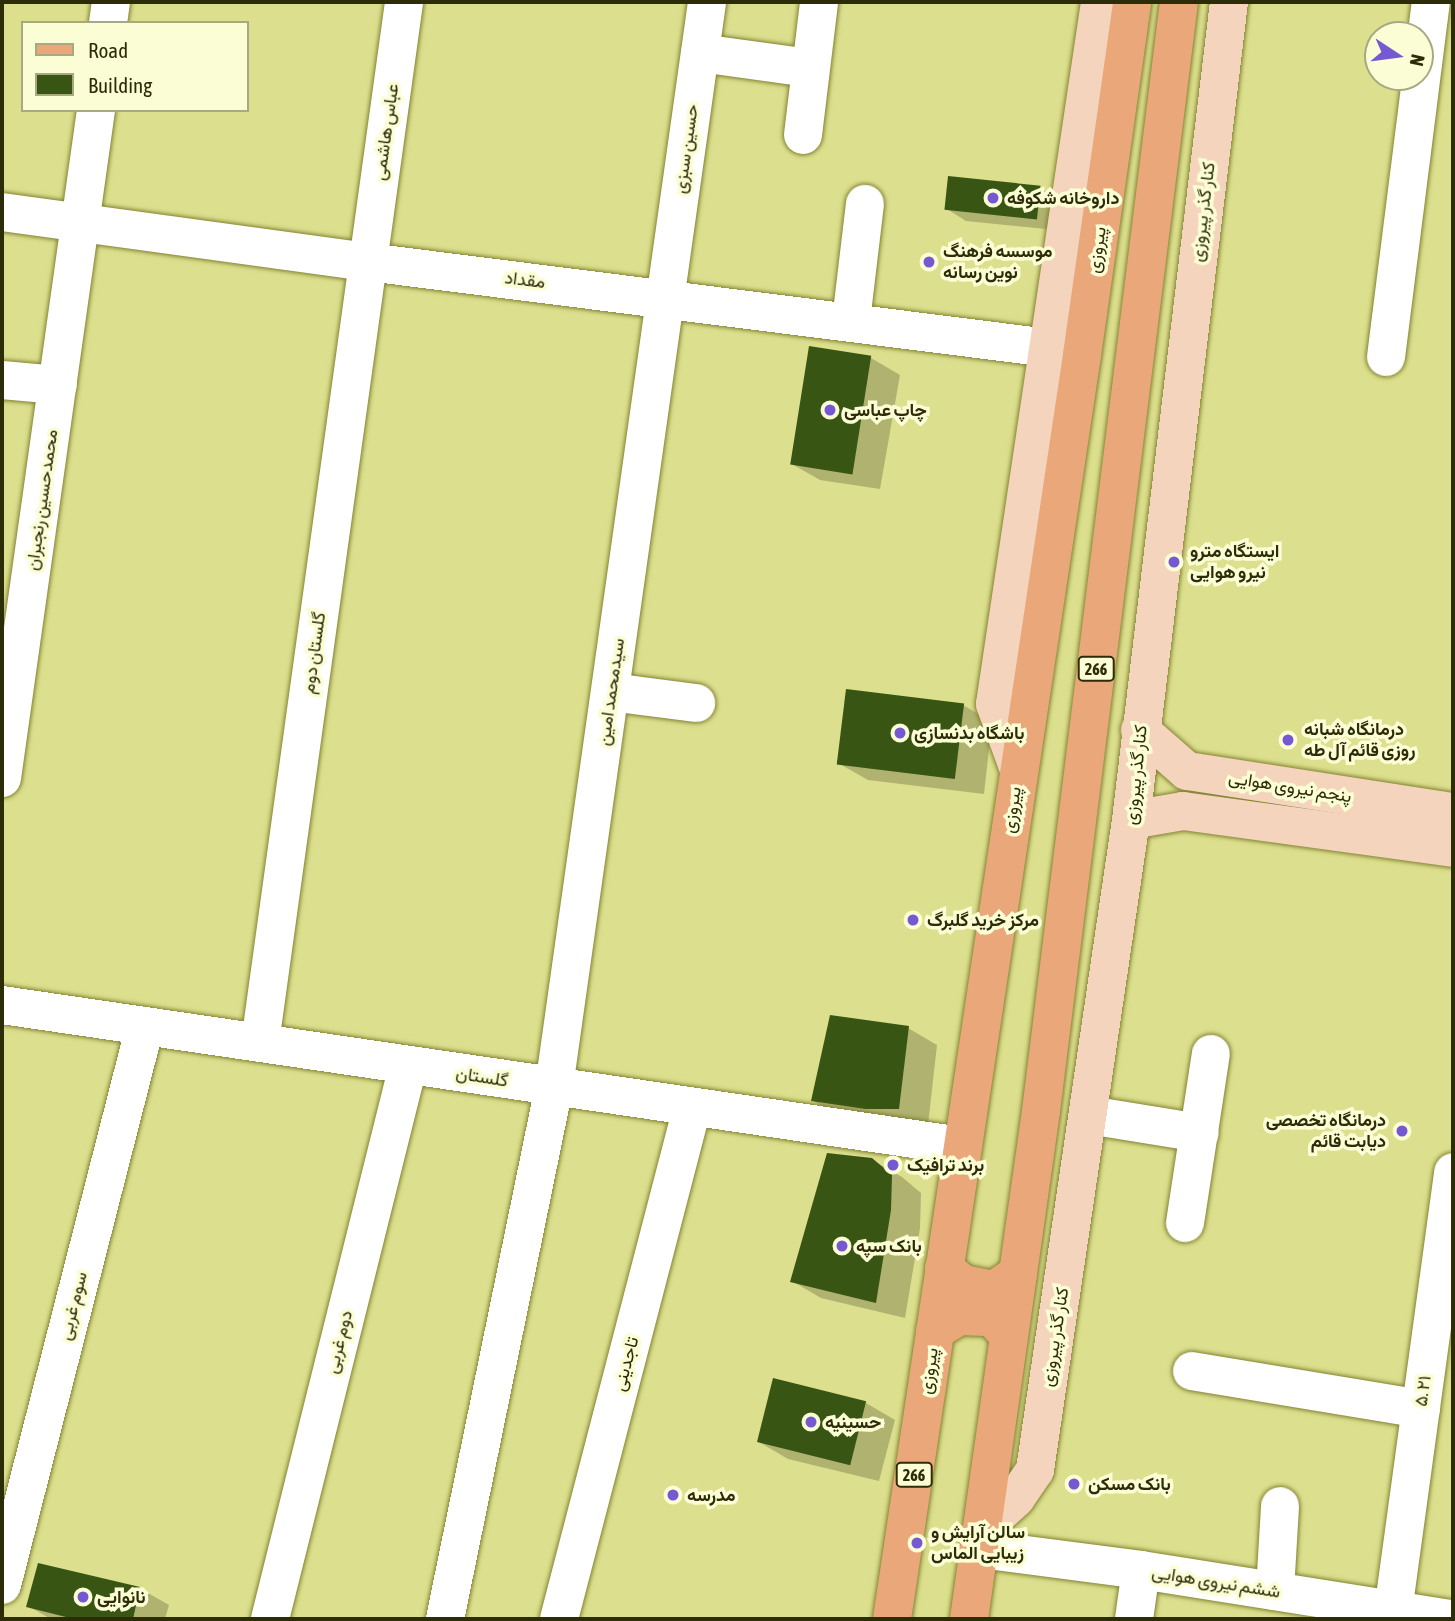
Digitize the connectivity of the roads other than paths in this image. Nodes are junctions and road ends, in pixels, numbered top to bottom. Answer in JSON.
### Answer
{"nodes":[{"id":1,"x":111,"y":2,"type":"edge"},
{"id":2,"x":404,"y":2,"type":"edge"},
{"id":3,"x":707,"y":2,"type":"edge"},
{"id":4,"x":819,"y":2,"type":"edge"},
{"id":5,"x":1100,"y":2,"type":"edge"},
{"id":6,"x":1132,"y":2,"type":"edge"},
{"id":7,"x":1179,"y":2,"type":"edge"},
{"id":8,"x":1229,"y":2,"type":"edge"},
{"id":9,"x":1431,"y":2,"type":"edge"},
{"id":10,"x":108,"y":21,"type":"edge"},
{"id":11,"x":700,"y":53,"type":"junction"},
{"id":12,"x":810,"y":68,"type":"junction"},
{"id":13,"x":96,"y":112,"type":"edge"},
{"id":14,"x":803,"y":135,"type":"dead end"},
{"id":15,"x":865,"y":204,"type":"dead end"},
{"id":16,"x":2,"y":212,"type":"edge"},
{"id":17,"x":80,"y":222,"type":"junction"},
{"id":18,"x":368,"y":262,"type":"junction"},
{"id":19,"x":664,"y":297,"type":"junction"},
{"id":20,"x":851,"y":321,"type":"junction"},
{"id":21,"x":1049,"y":348,"type":"junction"},
{"id":22,"x":1386,"y":357,"type":"dead end"},
{"id":23,"x":2,"y":380,"type":"edge"},
{"id":24,"x":58,"y":385,"type":"junction"},
{"id":25,"x":611,"y":692,"type":"junction"},
{"id":26,"x":696,"y":703,"type":"dead end"},
{"id":27,"x":1140,"y":730,"type":"junction"},
{"id":28,"x":1018,"y":767,"type":"junction"},
{"id":29,"x":1187,"y":771,"type":"junction"},
{"id":30,"x":2,"y":778,"type":"edge"},
{"id":31,"x":1183,"y":811,"type":"junction"},
{"id":32,"x":1453,"y":812,"type":"edge"},
{"id":33,"x":1131,"y":820,"type":"junction"},
{"id":34,"x":1453,"y":848,"type":"edge"},
{"id":35,"x":2,"y":1005,"type":"edge"},
{"id":36,"x":145,"y":1026,"type":"junction"},
{"id":37,"x":260,"y":1043,"type":"junction"},
{"id":38,"x":1211,"y":1054,"type":"dead end"},
{"id":39,"x":408,"y":1066,"type":"junction"},
{"id":40,"x":554,"y":1087,"type":"junction"},
{"id":41,"x":692,"y":1108,"type":"junction"},
{"id":42,"x":1089,"y":1115,"type":"junction"},
{"id":43,"x":1200,"y":1133,"type":"junction"},
{"id":44,"x":962,"y":1146,"type":"junction"},
{"id":45,"x":1453,"y":1172,"type":"edge"},
{"id":46,"x":1185,"y":1223,"type":"dead end"},
{"id":47,"x":944,"y":1268,"type":"junction"},
{"id":48,"x":1018,"y":1274,"type":"junction"},
{"id":49,"x":935,"y":1331,"type":"junction"},
{"id":50,"x":1009,"y":1336,"type":"junction"},
{"id":51,"x":1192,"y":1371,"type":"dead end"},
{"id":52,"x":1421,"y":1409,"type":"junction"},
{"id":53,"x":1280,"y":1506,"type":"dead end"},
{"id":54,"x":982,"y":1538,"type":"junction"},
{"id":55,"x":1141,"y":1570,"type":"junction"},
{"id":56,"x":2,"y":1585,"type":"edge"},
{"id":57,"x":1275,"y":1591,"type":"junction"},
{"id":58,"x":1393,"y":1615,"type":"edge"},
{"id":59,"x":270,"y":1619,"type":"edge"},
{"id":60,"x":445,"y":1619,"type":"edge"},
{"id":61,"x":559,"y":1619,"type":"edge"},
{"id":62,"x":892,"y":1619,"type":"edge"},
{"id":63,"x":970,"y":1619,"type":"edge"},
{"id":64,"x":1135,"y":1619,"type":"edge"},
{"id":65,"x":1451,"y":1619,"type":"edge"}],
"edges":[{"from":1,"to":10,"type":"street"},
{"from":2,"to":18,"type":"street","name":"عباس هاشمی"},
{"from":3,"to":11,"type":"street","name":"حسین سبزی"},
{"from":4,"to":12,"type":"street"},
{"from":5,"to":21,"type":"main road"},
{"from":6,"to":28,"type":"main road","name":"پیروزی","number":"266"},
{"from":7,"to":48,"type":"main road","number":"266"},
{"from":8,"to":27,"type":"main road","name":"کنار گذر پیروزی"},
{"from":9,"to":22,"type":"street"},
{"from":11,"to":12,"type":"street"},
{"from":11,"to":19,"type":"street","name":"حسین سبزی"},
{"from":12,"to":14,"type":"street"},
{"from":13,"to":17,"type":"street","name":"محمدحسین رنجبران"},
{"from":15,"to":20,"type":"street"},
{"from":16,"to":17,"type":"street","name":"مقداد"},
{"from":17,"to":18,"type":"street","name":"مقداد"},
{"from":17,"to":24,"type":"street","name":"محمدحسین رنجبران"},
{"from":18,"to":19,"type":"street","name":"مقداد"},
{"from":18,"to":37,"type":"street","name":"گلستان دوم"},
{"from":19,"to":20,"type":"street","name":"مقداد"},
{"from":19,"to":25,"type":"street","name":"سیدمحمد امین"},
{"from":20,"to":21,"type":"street","name":"مقداد"},
{"from":21,"to":28,"type":"main road"},
{"from":23,"to":24,"type":"street"},
{"from":24,"to":30,"type":"street","name":"محمدحسین رنجبران"},
{"from":25,"to":26,"type":"street"},
{"from":25,"to":40,"type":"street","name":"سیدمحمد امین"},
{"from":27,"to":29,"type":"main road"},
{"from":27,"to":33,"type":"main road","name":"کنار گذر پیروزی"},
{"from":28,"to":44,"type":"main road","name":"پیروزی","number":"266"},
{"from":29,"to":31,"type":"main road"},
{"from":29,"to":32,"type":"main road","name":"پنجم نیروی هوایی"},
{"from":31,"to":33,"type":"main road","name":"پنجم نیروی هوایی"},
{"from":31,"to":34,"type":"main road","name":"پنجم نیروی هوایی"},
{"from":33,"to":42,"type":"main road","name":"کنار گذر پیروزی"},
{"from":35,"to":36,"type":"street","name":"گلستان"},
{"from":36,"to":37,"type":"street","name":"گلستان"},
{"from":36,"to":56,"type":"street","name":"سوم غربی"},
{"from":37,"to":39,"type":"street","name":"گلستان"},
{"from":38,"to":43,"type":"street"},
{"from":39,"to":40,"type":"street","name":"گلستان"},
{"from":39,"to":59,"type":"street","name":"دوم غربی"},
{"from":40,"to":41,"type":"street","name":"گلستان"},
{"from":40,"to":60,"type":"street","name":"سیدمحمد امین"},
{"from":41,"to":44,"type":"street","name":"گلستان"},
{"from":41,"to":61,"type":"street","name":"تاجدینی"},
{"from":42,"to":43,"type":"street"},
{"from":42,"to":54,"type":"main road","name":"کنار گذر پیروزی"},
{"from":43,"to":46,"type":"street"},
{"from":44,"to":47,"type":"main road","name":"پیروزی","number":"266"},
{"from":45,"to":52,"type":"street","name":"۵. ۲۱"},
{"from":47,"to":48,"type":"main road"},
{"from":47,"to":49,"type":"main road","name":"پیروزی","number":"266"},
{"from":48,"to":50,"type":"main road","number":"266"},
{"from":49,"to":50,"type":"main road"},
{"from":49,"to":62,"type":"main road","name":"پیروزی","number":"266"},
{"from":50,"to":54,"type":"main road","number":"266"},
{"from":51,"to":52,"type":"street"},
{"from":52,"to":58,"type":"street","name":"۵. ۲۱"},
{"from":53,"to":57,"type":"street"},
{"from":54,"to":55,"type":"street","name":"ششم نیروی هوایی"},
{"from":54,"to":63,"type":"main road","number":"266"},
{"from":55,"to":57,"type":"street","name":"ششم نیروی هوایی"},
{"from":55,"to":64,"type":"street"},
{"from":57,"to":58,"type":"street","name":"ششم نیروی هوایی"},
{"from":58,"to":65,"type":"street","name":"ششم نیروی هوایی"}]}
